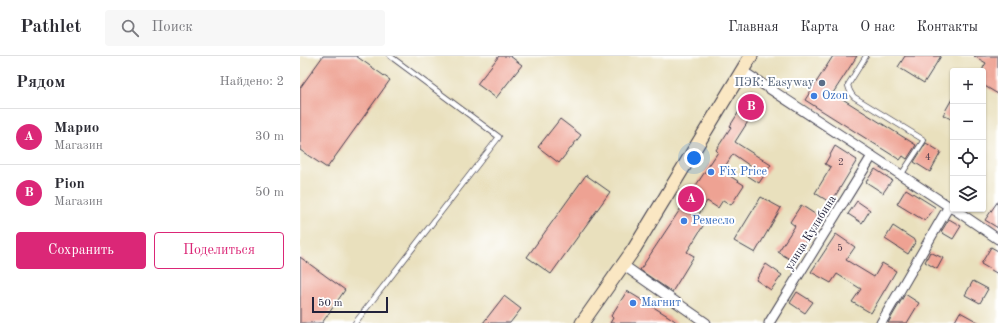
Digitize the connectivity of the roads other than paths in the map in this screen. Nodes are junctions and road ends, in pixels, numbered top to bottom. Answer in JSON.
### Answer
{"nodes":[{"id":1,"x":390,"y":56,"type":"edge"},
{"id":2,"x":751,"y":56,"type":"edge"},
{"id":3,"x":866,"y":56,"type":"edge"},
{"id":4,"x":741,"y":70,"type":"junction"},
{"id":5,"x":872,"y":156,"type":"junction"},
{"id":6,"x":901,"y":175,"type":"junction"},
{"id":7,"x":950,"y":207,"type":"edge"},
{"id":8,"x":950,"y":211,"type":"edge"},
{"id":9,"x":958,"y":212,"type":"edge"},
{"id":10,"x":998,"y":239,"type":"edge"},
{"id":11,"x":623,"y":265,"type":"junction"},
{"id":12,"x":355,"y":323,"type":"edge"},
{"id":13,"x":582,"y":323,"type":"edge"},
{"id":14,"x":706,"y":323,"type":"edge"},
{"id":15,"x":769,"y":323,"type":"edge"},
{"id":16,"x":881,"y":323,"type":"edge"}],
"edges":[{"from":1,"to":12,"type":"lane"},
{"from":2,"to":4,"type":"main road"},
{"from":3,"to":6,"type":"lane"},
{"from":4,"to":5,"type":"street"},
{"from":4,"to":11,"type":"main road"},
{"from":5,"to":6,"type":"street"},
{"from":5,"to":15,"type":"street","name":"улица Кулибина"},
{"from":6,"to":7,"type":"street"},
{"from":8,"to":16,"type":"street"},
{"from":9,"to":10,"type":"street"},
{"from":11,"to":13,"type":"main road"},
{"from":11,"to":14,"type":"street"}]}
